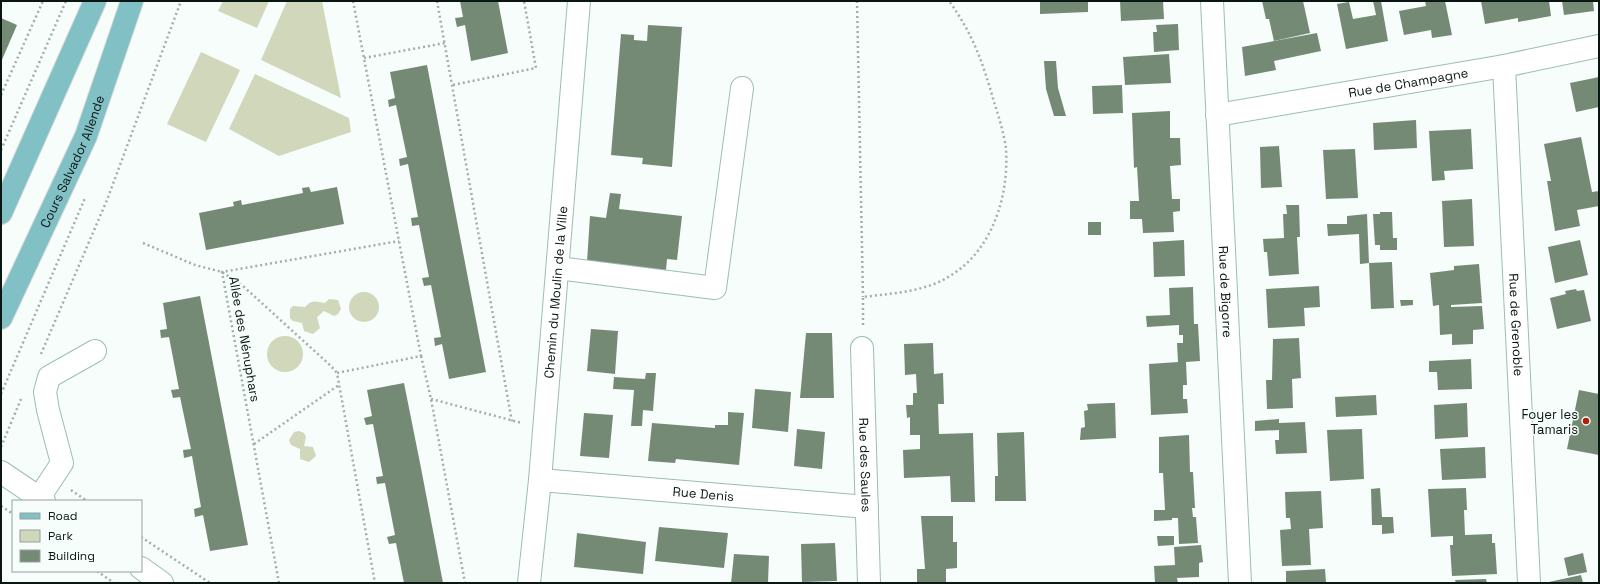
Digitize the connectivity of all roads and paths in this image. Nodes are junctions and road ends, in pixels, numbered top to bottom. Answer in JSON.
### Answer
{"nodes":[{"id":1,"x":43,"y":1,"type":"edge"},
{"id":2,"x":66,"y":1,"type":"edge"},
{"id":3,"x":95,"y":1,"type":"edge"},
{"id":4,"x":132,"y":1,"type":"edge"},
{"id":5,"x":181,"y":1,"type":"edge"},
{"id":6,"x":353,"y":1,"type":"edge"},
{"id":7,"x":437,"y":1,"type":"edge"},
{"id":8,"x":524,"y":1,"type":"edge"},
{"id":9,"x":579,"y":1,"type":"edge"},
{"id":10,"x":857,"y":1,"type":"edge"},
{"id":11,"x":949,"y":1,"type":"edge"},
{"id":12,"x":1212,"y":1,"type":"edge"},
{"id":13,"x":445,"y":43,"type":"junction"},
{"id":14,"x":1599,"y":46,"type":"edge"},
{"id":15,"x":364,"y":58,"type":"junction"},
{"id":16,"x":1504,"y":66,"type":"junction"},
{"id":17,"x":453,"y":85,"type":"junction"},
{"id":18,"x":742,"y":88,"type":"dead end"},
{"id":19,"x":1,"y":95,"type":"edge"},
{"id":20,"x":1217,"y":115,"type":"junction"},
{"id":21,"x":1,"y":150,"type":"edge"},
{"id":22,"x":1,"y":213,"type":"edge"},
{"id":23,"x":398,"y":241,"type":"junction"},
{"id":24,"x":143,"y":243,"type":"dead end"},
{"id":25,"x":558,"y":268,"type":"junction"},
{"id":26,"x":222,"y":272,"type":"junction"},
{"id":27,"x":863,"y":297,"type":"junction"},
{"id":28,"x":1,"y":318,"type":"edge"},
{"id":29,"x":862,"y":348,"type":"joint"},
{"id":30,"x":95,"y":351,"type":"dead end"},
{"id":31,"x":421,"y":356,"type":"junction"},
{"id":32,"x":38,"y":360,"type":"dead end"},
{"id":33,"x":337,"y":373,"type":"junction"},
{"id":34,"x":339,"y":385,"type":"junction"},
{"id":35,"x":23,"y":396,"type":"dead end"},
{"id":36,"x":431,"y":399,"type":"junction"},
{"id":37,"x":512,"y":422,"type":"junction"},
{"id":38,"x":544,"y":426,"type":"junction"},
{"id":39,"x":254,"y":444,"type":"junction"},
{"id":40,"x":1,"y":447,"type":"edge"},
{"id":41,"x":1,"y":472,"type":"edge"},
{"id":42,"x":540,"y":480,"type":"junction"},
{"id":43,"x":41,"y":499,"type":"edge"},
{"id":44,"x":1,"y":506,"type":"edge"},
{"id":45,"x":867,"y":507,"type":"junction"},
{"id":46,"x":12,"y":513,"type":"edge"},
{"id":47,"x":142,"y":537,"type":"edge"},
{"id":48,"x":142,"y":569,"type":"edge"},
{"id":49,"x":98,"y":572,"type":"edge"},
{"id":50,"x":114,"y":583,"type":"edge"},
{"id":51,"x":162,"y":583,"type":"edge"},
{"id":52,"x":210,"y":583,"type":"edge"},
{"id":53,"x":279,"y":583,"type":"edge"},
{"id":54,"x":375,"y":583,"type":"edge"},
{"id":55,"x":465,"y":583,"type":"edge"},
{"id":56,"x":529,"y":583,"type":"edge"},
{"id":57,"x":869,"y":583,"type":"edge"},
{"id":58,"x":1240,"y":583,"type":"edge"},
{"id":59,"x":1529,"y":583,"type":"edge"}],
"edges":[{"from":1,"to":19,"type":"path"},
{"from":2,"to":21,"type":"path"},
{"from":3,"to":22,"type":"main road"},
{"from":4,"to":28,"type":"main road","name":"Cours Salvador Allende"},
{"from":5,"to":32,"type":"path"},
{"from":6,"to":15,"type":"path"},
{"from":7,"to":13,"type":"path"},
{"from":8,"to":17,"type":"path"},
{"from":9,"to":25,"type":"street","name":"Chemin du Moulin de la Ville"},
{"from":10,"to":27,"type":"path"},
{"from":11,"to":27,"type":"path"},
{"from":12,"to":20,"type":"street","name":"Rue de Bigorre"},
{"from":13,"to":15,"type":"path"},
{"from":13,"to":17,"type":"path"},
{"from":14,"to":16,"type":"street","name":"Rue de Champagne"},
{"from":15,"to":23,"type":"path"},
{"from":16,"to":20,"type":"street","name":"Rue de Champagne"},
{"from":16,"to":59,"type":"street","name":"Rue de Grenoble"},
{"from":17,"to":37,"type":"path"},
{"from":18,"to":25,"type":"street"},
{"from":20,"to":58,"type":"street","name":"Rue de Bigorre"},
{"from":23,"to":26,"type":"path","name":"Allée des Nénuphars"},
{"from":23,"to":31,"type":"path"},
{"from":24,"to":26,"type":"path"},
{"from":25,"to":38,"type":"street","name":"Chemin du Moulin de la Ville"},
{"from":26,"to":33,"type":"path"},
{"from":26,"to":39,"type":"path","name":"Allée des Nénuphars"},
{"from":27,"to":29,"type":"path"},
{"from":29,"to":45,"type":"street","name":"Rue des Saules"},
{"from":30,"to":43,"type":"street"},
{"from":31,"to":33,"type":"path"},
{"from":31,"to":36,"type":"path"},
{"from":33,"to":34,"type":"path"},
{"from":34,"to":39,"type":"path"},
{"from":34,"to":54,"type":"path"},
{"from":35,"to":40,"type":"path"},
{"from":36,"to":37,"type":"path"},
{"from":36,"to":55,"type":"path"},
{"from":37,"to":38,"type":"path"},
{"from":38,"to":42,"type":"street","name":"Chemin du Moulin de la Ville"},
{"from":39,"to":53,"type":"path","name":"Allée des Nénuphars"},
{"from":41,"to":43,"type":"street"},
{"from":42,"to":45,"type":"street","name":"Rue Denis"},
{"from":42,"to":56,"type":"street","name":"Chemin du Moulin de la Ville"},
{"from":44,"to":46,"type":"path"},
{"from":45,"to":57,"type":"street","name":"Rue des Saules"},
{"from":47,"to":52,"type":"path"},
{"from":48,"to":51,"type":"street"},
{"from":49,"to":50,"type":"path"}]}
